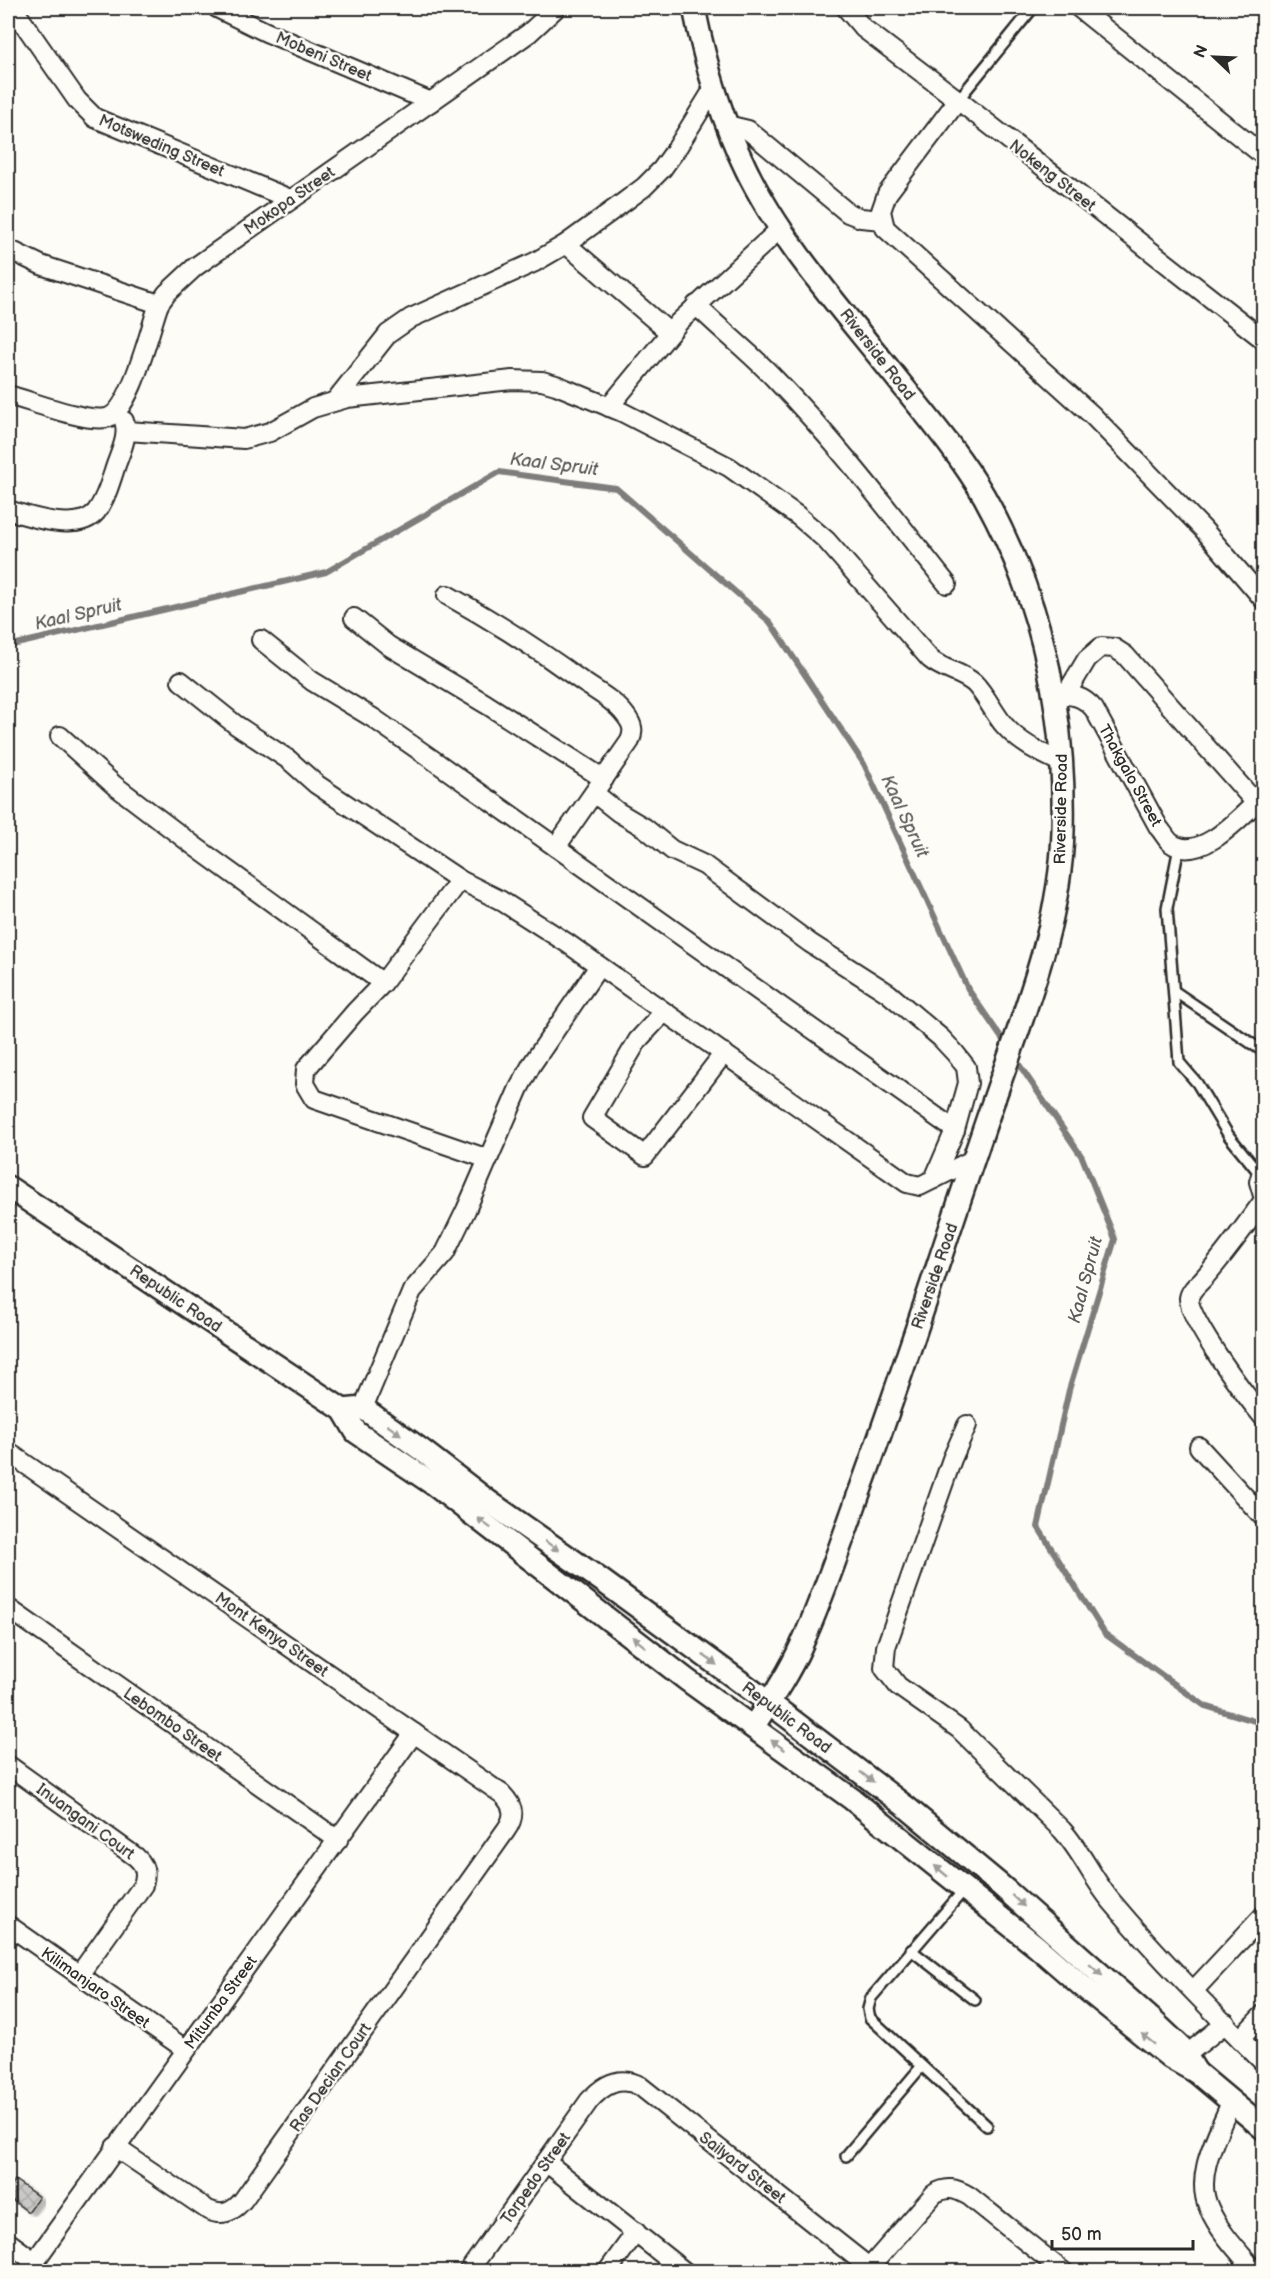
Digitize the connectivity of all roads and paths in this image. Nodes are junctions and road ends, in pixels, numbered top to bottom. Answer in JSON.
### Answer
{"nodes":[{"id":1,"x":13,"y":8,"type":"edge"},
{"id":2,"x":218,"y":8,"type":"edge"},
{"id":3,"x":556,"y":8,"type":"edge"},
{"id":4,"x":694,"y":8,"type":"edge"},
{"id":5,"x":846,"y":8,"type":"edge"},
{"id":6,"x":1033,"y":8,"type":"edge"},
{"id":7,"x":1079,"y":8,"type":"edge"},
{"id":8,"x":714,"y":88,"type":"junction"},
{"id":9,"x":958,"y":100,"type":"junction"},
{"id":10,"x":431,"y":102,"type":"junction"},
{"id":11,"x":727,"y":125,"type":"junction"},
{"id":12,"x":1263,"y":156,"type":"edge"},
{"id":13,"x":290,"y":199,"type":"junction"},
{"id":14,"x":882,"y":220,"type":"junction"},
{"id":15,"x":781,"y":228,"type":"junction"},
{"id":16,"x":566,"y":244,"type":"junction"},
{"id":17,"x":8,"y":249,"type":"edge"},
{"id":18,"x":159,"y":304,"type":"junction"},
{"id":19,"x":696,"y":305,"type":"junction"},
{"id":20,"x":670,"y":333,"type":"junction"},
{"id":21,"x":1263,"y":340,"type":"edge"},
{"id":22,"x":8,"y":395,"type":"edge"},
{"id":23,"x":335,"y":401,"type":"junction"},
{"id":24,"x":609,"y":407,"type":"junction"},
{"id":25,"x":117,"y":412,"type":"junction"},
{"id":26,"x":127,"y":431,"type":"junction"},
{"id":27,"x":8,"y":510,"type":"edge"},
{"id":28,"x":947,"y":584,"type":"dead end"},
{"id":29,"x":447,"y":595,"type":"dead end"},
{"id":30,"x":1263,"y":600,"type":"edge"},
{"id":31,"x":354,"y":618,"type":"dead end"},
{"id":32,"x":261,"y":640,"type":"dead end"},
{"id":33,"x":181,"y":681,"type":"dead end"},
{"id":34,"x":1061,"y":694,"type":"junction"},
{"id":35,"x":60,"y":736,"type":"dead end"},
{"id":36,"x":1062,"y":763,"type":"junction"},
{"id":37,"x":599,"y":786,"type":"junction"},
{"id":38,"x":1259,"y":799,"type":"edge"},
{"id":39,"x":556,"y":847,"type":"junction"},
{"id":40,"x":1179,"y":847,"type":"junction"},
{"id":41,"x":460,"y":880,"type":"junction"},
{"id":42,"x":599,"y":966,"type":"junction"},
{"id":43,"x":383,"y":983,"type":"junction"},
{"id":44,"x":1174,"y":991,"type":"junction"},
{"id":45,"x":664,"y":1012,"type":"junction"},
{"id":46,"x":1263,"y":1052,"type":"edge"},
{"id":47,"x":724,"y":1053,"type":"junction"},
{"id":48,"x":955,"y":1130,"type":"junction"},
{"id":49,"x":974,"y":1159,"type":"junction"},
{"id":50,"x":488,"y":1160,"type":"junction"},
{"id":51,"x":1262,"y":1169,"type":"edge"},
{"id":52,"x":934,"y":1179,"type":"junction"},
{"id":53,"x":8,"y":1187,"type":"edge"},
{"id":54,"x":1263,"y":1199,"type":"edge"},
{"id":55,"x":353,"y":1409,"type":"junction"},
{"id":56,"x":1263,"y":1418,"type":"edge"},
{"id":57,"x":967,"y":1425,"type":"dead end"},
{"id":58,"x":1199,"y":1447,"type":"dead end"},
{"id":59,"x":8,"y":1452,"type":"edge"},
{"id":60,"x":1263,"y":1518,"type":"edge"},
{"id":61,"x":8,"y":1608,"type":"edge"},
{"id":62,"x":768,"y":1702,"type":"junction"},
{"id":63,"x":753,"y":1727,"type":"junction"},
{"id":64,"x":414,"y":1733,"type":"junction"},
{"id":65,"x":8,"y":1766,"type":"edge"},
{"id":66,"x":506,"y":1830,"type":"joint"},
{"id":67,"x":338,"y":1839,"type":"junction"},
{"id":68,"x":964,"y":1890,"type":"junction"},
{"id":69,"x":1263,"y":1915,"type":"edge"},
{"id":70,"x":8,"y":1925,"type":"edge"},
{"id":71,"x":911,"y":1950,"type":"junction"},
{"id":72,"x":79,"y":1975,"type":"junction"},
{"id":73,"x":1194,"y":1990,"type":"junction"},
{"id":74,"x":975,"y":2000,"type":"dead end"},
{"id":75,"x":1263,"y":2014,"type":"edge"},
{"id":76,"x":1226,"y":2023,"type":"junction"},
{"id":77,"x":1240,"y":2039,"type":"junction"},
{"id":78,"x":185,"y":2049,"type":"junction"},
{"id":79,"x":1263,"y":2063,"type":"edge"},
{"id":80,"x":1191,"y":2064,"type":"junction"},
{"id":81,"x":921,"y":2067,"type":"junction"},
{"id":82,"x":605,"y":2087,"type":"joint"},
{"id":83,"x":1231,"y":2102,"type":"junction"},
{"id":84,"x":987,"y":2126,"type":"dead end"},
{"id":85,"x":1263,"y":2129,"type":"edge"},
{"id":86,"x":115,"y":2147,"type":"junction"},
{"id":87,"x":846,"y":2156,"type":"dead end"},
{"id":88,"x":546,"y":2162,"type":"junction"},
{"id":89,"x":636,"y":2232,"type":"junction"},
{"id":90,"x":8,"y":2242,"type":"edge"},
{"id":91,"x":30,"y":2266,"type":"edge"},
{"id":92,"x":873,"y":2269,"type":"edge"},
{"id":93,"x":468,"y":2271,"type":"edge"},
{"id":94,"x":608,"y":2271,"type":"edge"},
{"id":95,"x":686,"y":2271,"type":"edge"},
{"id":96,"x":1064,"y":2271,"type":"edge"},
{"id":97,"x":1256,"y":2271,"type":"edge"}],
"edges":[{"from":1,"to":13,"type":"street","name":"Motsweding Street"},
{"from":2,"to":10,"type":"street","name":"Mobeni Street"},
{"from":3,"to":10,"type":"street","name":"Mokopa Street"},
{"from":4,"to":8,"type":"street","name":"Riverside Road"},
{"from":5,"to":9,"type":"street","name":"Nokeng Street"},
{"from":6,"to":9,"type":"lane"},
{"from":7,"to":12,"type":"street"},
{"from":8,"to":11,"type":"street","name":"Riverside Road"},
{"from":8,"to":16,"type":"street"},
{"from":9,"to":14,"type":"street"},
{"from":9,"to":21,"type":"street","name":"Nokeng Street"},
{"from":10,"to":13,"type":"street","name":"Mokopa Street"},
{"from":11,"to":14,"type":"street"},
{"from":11,"to":15,"type":"street","name":"Riverside Road"},
{"from":13,"to":18,"type":"street","name":"Mokopa Street"},
{"from":14,"to":30,"type":"street"},
{"from":15,"to":19,"type":"street"},
{"from":15,"to":34,"type":"street","name":"Riverside Road"},
{"from":16,"to":20,"type":"street"},
{"from":16,"to":23,"type":"street"},
{"from":17,"to":18,"type":"street"},
{"from":18,"to":25,"type":"street"},
{"from":19,"to":20,"type":"street"},
{"from":19,"to":28,"type":"street"},
{"from":20,"to":24,"type":"street"},
{"from":22,"to":25,"type":"street"},
{"from":23,"to":24,"type":"street"},
{"from":23,"to":26,"type":"street"},
{"from":24,"to":36,"type":"street"},
{"from":25,"to":26,"type":"street"},
{"from":26,"to":27,"type":"street"},
{"from":29,"to":37,"type":"street"},
{"from":31,"to":37,"type":"street"},
{"from":32,"to":39,"type":"street"},
{"from":33,"to":41,"type":"street"},
{"from":34,"to":36,"type":"street","name":"Riverside Road"},
{"from":34,"to":38,"type":"street"},
{"from":34,"to":40,"type":"street","name":"Thakgalo Street"},
{"from":35,"to":43,"type":"street"},
{"from":36,"to":49,"type":"street","name":"Riverside Road"},
{"from":37,"to":39,"type":"street"},
{"from":37,"to":48,"type":"street"},
{"from":38,"to":40,"type":"street"},
{"from":39,"to":48,"type":"street"},
{"from":40,"to":44,"type":"lane"},
{"from":41,"to":42,"type":"street"},
{"from":41,"to":43,"type":"street"},
{"from":42,"to":45,"type":"street"},
{"from":42,"to":50,"type":"street"},
{"from":43,"to":50,"type":"street"},
{"from":44,"to":46,"type":"lane"},
{"from":44,"to":51,"type":"lane"},
{"from":45,"to":47,"type":"street"},
{"from":45,"to":47,"type":"street"},
{"from":47,"to":52,"type":"street"},
{"from":48,"to":52,"type":"street"},
{"from":49,"to":52,"type":"street"},
{"from":49,"to":62,"type":"street","name":"Riverside Road"},
{"from":50,"to":55,"type":"street"},
{"from":51,"to":54,"type":"street"},
{"from":53,"to":55,"type":"street","name":"Republic Road"},
{"from":54,"to":56,"type":"street"},
{"from":55,"to":62,"type":"street","name":"Republic Road","one_way":true},
{"from":63,"to":55,"type":"street","name":"Republic Road","one_way":true},
{"from":57,"to":73,"type":"street"},
{"from":58,"to":60,"type":"street"},
{"from":59,"to":64,"type":"street","name":"Mont Kenya Street"},
{"from":61,"to":67,"type":"street","name":"Lebombo Street"},
{"from":62,"to":63,"type":"street","name":"Riverside Road"},
{"from":62,"to":80,"type":"street","name":"Republic Road","one_way":true},
{"from":68,"to":63,"type":"street","name":"Republic Road","one_way":true},
{"from":64,"to":66,"type":"street","name":"Mont Kenya Street"},
{"from":64,"to":67,"type":"street","name":"Mitumba Street"},
{"from":65,"to":72,"type":"street","name":"Inuangani Court"},
{"from":66,"to":86,"type":"street","name":"Ras Decian Court"},
{"from":67,"to":78,"type":"street","name":"Mitumba Street"},
{"from":68,"to":71,"type":"lane"},
{"from":80,"to":68,"type":"street","name":"Republic Road","one_way":true},
{"from":69,"to":73,"type":"street"},
{"from":70,"to":72,"type":"street","name":"Kilimanjaro Street"},
{"from":71,"to":74,"type":"lane"},
{"from":71,"to":81,"type":"lane"},
{"from":72,"to":78,"type":"street","name":"Kilimanjaro Street"},
{"from":73,"to":76,"type":"street"},
{"from":75,"to":77,"type":"street"},
{"from":76,"to":77,"type":"street"},
{"from":76,"to":80,"type":"street"},
{"from":77,"to":79,"type":"street"},
{"from":78,"to":86,"type":"street","name":"Mitumba Street"},
{"from":80,"to":83,"type":"street","name":"Republic Road"},
{"from":81,"to":84,"type":"lane"},
{"from":81,"to":87,"type":"lane"},
{"from":82,"to":88,"type":"street","name":"Torpedo Street"},
{"from":82,"to":92,"type":"street","name":"Sailyard Street"},
{"from":83,"to":85,"type":"street","name":"Republic Road"},
{"from":83,"to":97,"type":"street"},
{"from":86,"to":91,"type":"street","name":"Mitumba Street"},
{"from":88,"to":89,"type":"street"},
{"from":88,"to":93,"type":"street","name":"Torpedo Street"},
{"from":89,"to":94,"type":"street"},
{"from":89,"to":95,"type":"street"},
{"from":90,"to":91,"type":"street"},
{"from":92,"to":96,"type":"street"}]}
